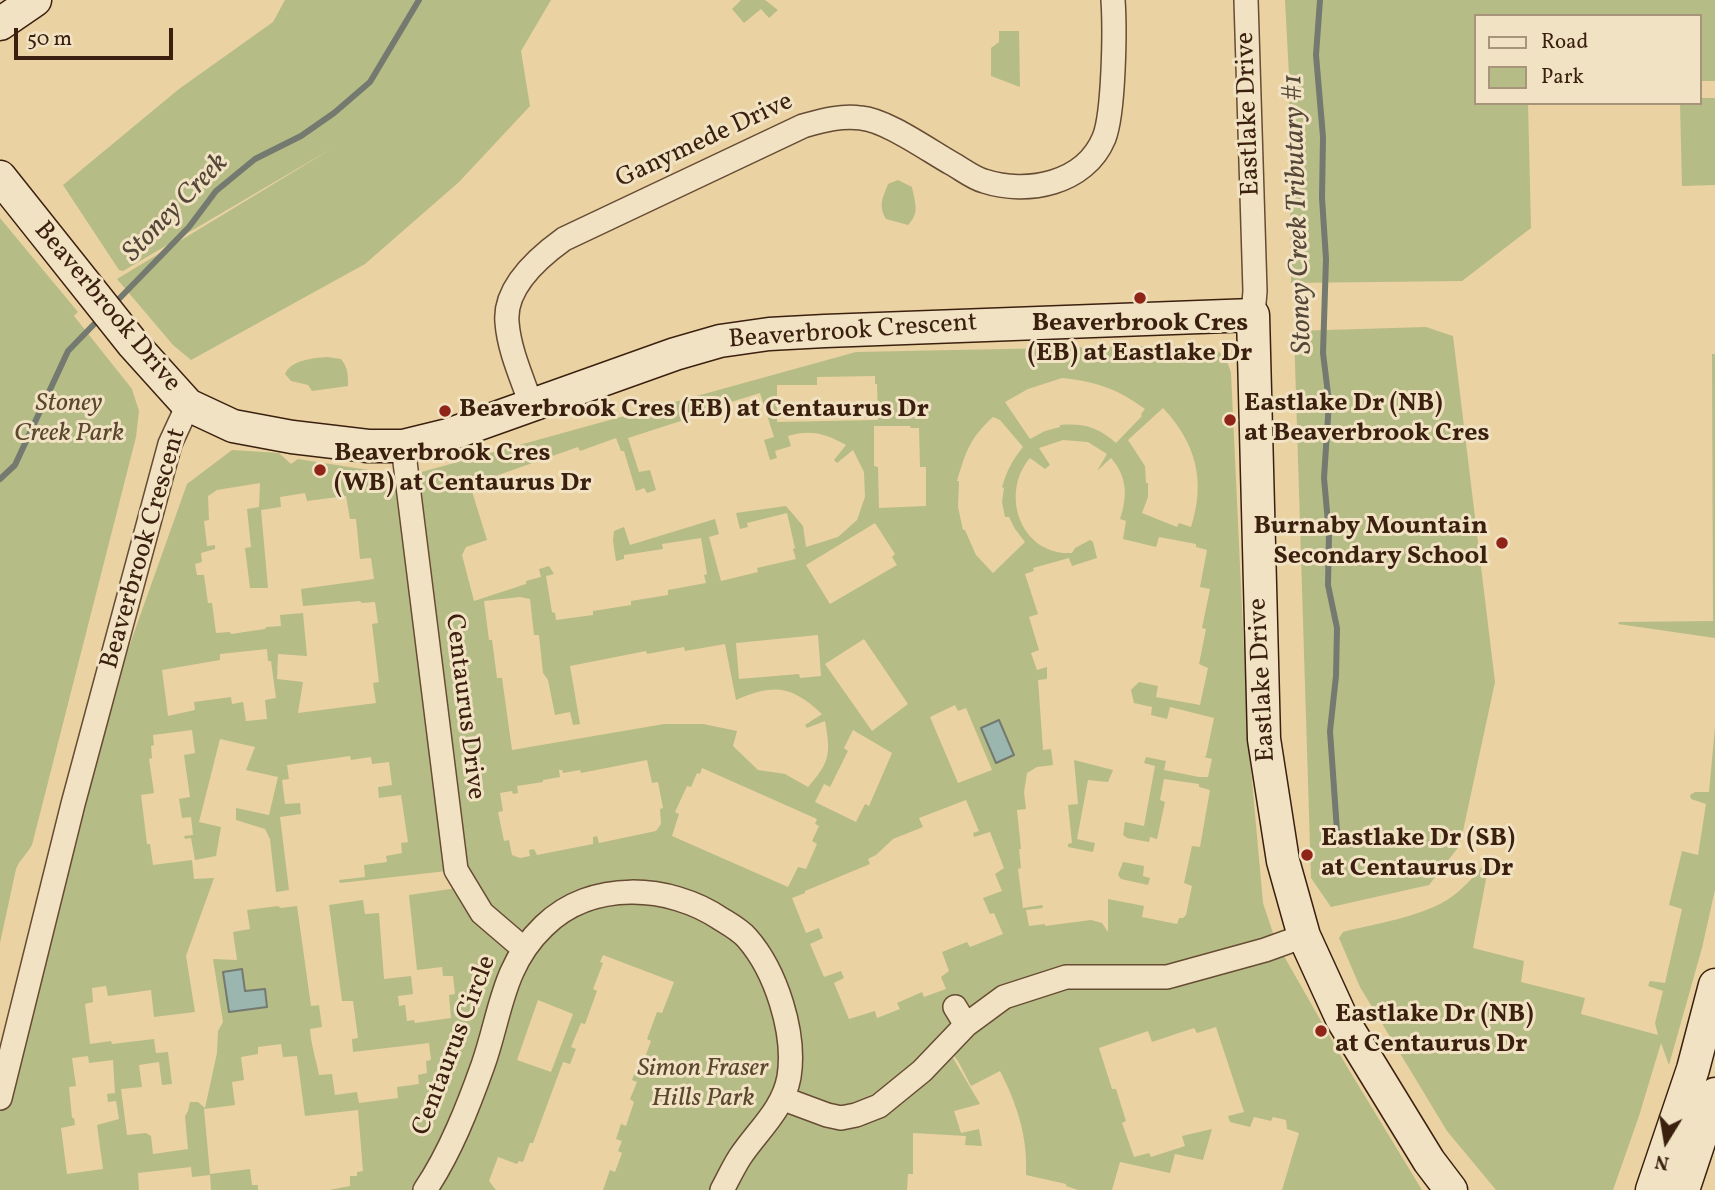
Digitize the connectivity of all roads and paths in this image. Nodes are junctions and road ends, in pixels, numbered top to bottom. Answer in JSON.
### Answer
{"nodes":[{"id":1,"x":35,"y":0,"type":"edge"},
{"id":2,"x":1113,"y":0,"type":"edge"},
{"id":3,"x":1246,"y":0,"type":"edge"},
{"id":4,"x":0,"y":24,"type":"edge"},
{"id":5,"x":0,"y":177,"type":"edge"},
{"id":6,"x":1253,"y":315,"type":"junction"},
{"id":7,"x":188,"y":405,"type":"junction"},
{"id":8,"x":532,"y":407,"type":"junction"},
{"id":9,"x":403,"y":446,"type":"junction"},
{"id":10,"x":1304,"y":936,"type":"junction"},
{"id":11,"x":524,"y":949,"type":"junction"},
{"id":12,"x":1715,"y":985,"type":"edge"},
{"id":13,"x":1715,"y":1094,"type":"edge"},
{"id":14,"x":0,"y":1098,"type":"edge"},
{"id":15,"x":784,"y":1099,"type":"junction"},
{"id":16,"x":425,"y":1190,"type":"edge"},
{"id":17,"x":722,"y":1190,"type":"edge"},
{"id":18,"x":1451,"y":1190,"type":"edge"},
{"id":19,"x":1652,"y":1190,"type":"edge"},
{"id":20,"x":1683,"y":1190,"type":"edge"}],
"edges":[{"from":1,"to":4,"type":"street"},
{"from":2,"to":8,"type":"street","name":"Ganymede Drive"},
{"from":3,"to":6,"type":"street","name":"Eastlake Drive"},
{"from":5,"to":7,"type":"street","name":"Beaverbrook Drive"},
{"from":6,"to":8,"type":"street","name":"Beaverbrook Crescent"},
{"from":6,"to":10,"type":"street","name":"Eastlake Drive"},
{"from":7,"to":9,"type":"street","name":"Beaverbrook Crescent"},
{"from":7,"to":14,"type":"street","name":"Beaverbrook Crescent"},
{"from":8,"to":9,"type":"street","name":"Beaverbrook Crescent"},
{"from":9,"to":11,"type":"street","name":"Centaurus Drive"},
{"from":10,"to":15,"type":"street"},
{"from":10,"to":18,"type":"street","name":"Eastlake Drive"},
{"from":11,"to":15,"type":"street","name":"Centaurus Circle"},
{"from":11,"to":16,"type":"street","name":"Centaurus Circle"},
{"from":12,"to":19,"type":"street"},
{"from":13,"to":20,"type":"street"},
{"from":15,"to":17,"type":"street","name":"Centaurus Circle"}]}
